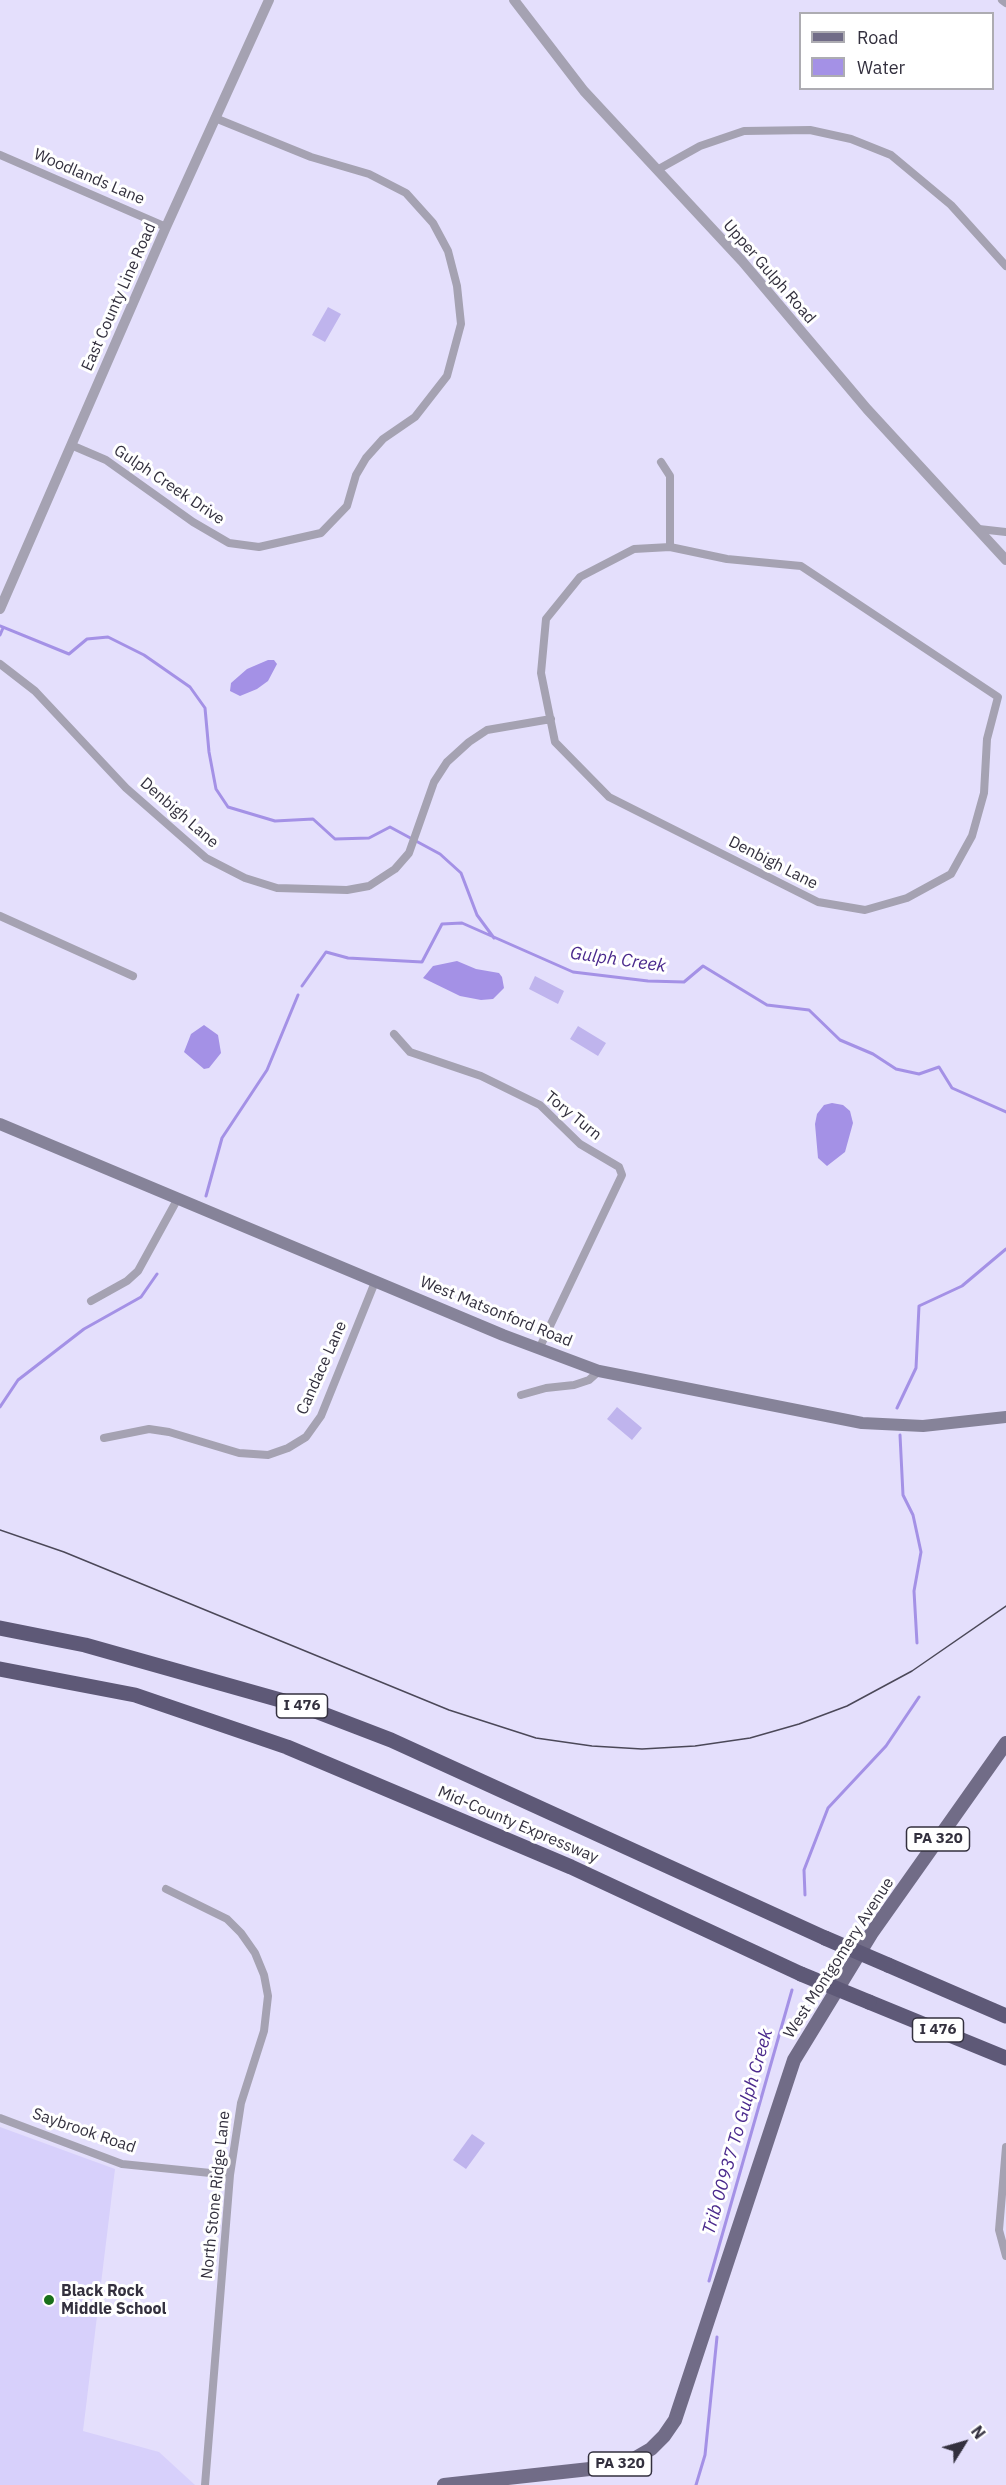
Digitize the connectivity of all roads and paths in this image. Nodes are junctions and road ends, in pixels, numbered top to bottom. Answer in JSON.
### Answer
{"nodes":[{"id":1,"x":270,"y":0,"type":"edge"},
{"id":2,"x":514,"y":0,"type":"edge"},
{"id":3,"x":1002,"y":0,"type":"edge"},
{"id":4,"x":1006,"y":3,"type":"edge"},
{"id":5,"x":215,"y":118,"type":"junction"},
{"id":6,"x":0,"y":155,"type":"edge"},
{"id":7,"x":657,"y":170,"type":"junction"},
{"id":8,"x":166,"y":227,"type":"junction"},
{"id":9,"x":1006,"y":266,"type":"edge"},
{"id":10,"x":71,"y":445,"type":"junction"},
{"id":11,"x":662,"y":462,"type":"dead end"},
{"id":12,"x":979,"y":529,"type":"junction"},
{"id":13,"x":1006,"y":532,"type":"edge"},
{"id":14,"x":670,"y":547,"type":"junction"},
{"id":15,"x":1006,"y":560,"type":"edge"},
{"id":16,"x":0,"y":609,"type":"edge"},
{"id":17,"x":0,"y":664,"type":"edge"},
{"id":18,"x":1002,"y":698,"type":"edge"},
{"id":19,"x":551,"y":719,"type":"junction"},
{"id":20,"x":0,"y":916,"type":"edge"},
{"id":21,"x":133,"y":976,"type":"dead end"},
{"id":22,"x":394,"y":1034,"type":"dead end"},
{"id":23,"x":0,"y":1124,"type":"edge"},
{"id":24,"x":177,"y":1200,"type":"junction"},
{"id":25,"x":375,"y":1282,"type":"junction"},
{"id":26,"x":91,"y":1301,"type":"dead end"},
{"id":27,"x":539,"y":1349,"type":"junction"},
{"id":28,"x":599,"y":1371,"type":"junction"},
{"id":29,"x":521,"y":1395,"type":"dead end"},
{"id":30,"x":1006,"y":1418,"type":"edge"},
{"id":31,"x":104,"y":1438,"type":"dead end"},
{"id":32,"x":0,"y":1628,"type":"edge"},
{"id":33,"x":0,"y":1669,"type":"edge"},
{"id":34,"x":1006,"y":1743,"type":"edge"},
{"id":35,"x":166,"y":1889,"type":"dead end"},
{"id":36,"x":1006,"y":2016,"type":"edge"},
{"id":37,"x":1006,"y":2058,"type":"edge"},
{"id":38,"x":0,"y":2118,"type":"edge"},
{"id":39,"x":1006,"y":2147,"type":"edge"},
{"id":40,"x":230,"y":2175,"type":"junction"},
{"id":41,"x":1006,"y":2256,"type":"edge"},
{"id":42,"x":205,"y":2485,"type":"edge"},
{"id":43,"x":444,"y":2485,"type":"edge"}],
"edges":[{"from":1,"to":5,"type":"street","name":"East County Line Road"},
{"from":2,"to":7,"type":"street","name":"Upper Gulph Road"},
{"from":3,"to":4,"type":"street"},
{"from":5,"to":8,"type":"street","name":"East County Line Road"},
{"from":5,"to":10,"type":"street","name":"Gulph Creek Drive"},
{"from":6,"to":8,"type":"street","name":"Woodlands Lane"},
{"from":7,"to":9,"type":"street"},
{"from":7,"to":12,"type":"street","name":"Upper Gulph Road"},
{"from":8,"to":10,"type":"street","name":"East County Line Road"},
{"from":10,"to":16,"type":"street","name":"East County Line Road"},
{"from":11,"to":14,"type":"street"},
{"from":12,"to":13,"type":"street"},
{"from":12,"to":15,"type":"street","name":"Upper Gulph Road"},
{"from":14,"to":18,"type":"street","name":"Denbigh Lane"},
{"from":14,"to":19,"type":"street","name":"Denbigh Lane"},
{"from":17,"to":19,"type":"street","name":"Denbigh Lane"},
{"from":18,"to":19,"type":"street","name":"Denbigh Lane"},
{"from":20,"to":21,"type":"street"},
{"from":22,"to":27,"type":"street","name":"Tory Turn"},
{"from":23,"to":24,"type":"main road","name":"West Matsonford Road"},
{"from":24,"to":25,"type":"main road","name":"West Matsonford Road"},
{"from":24,"to":26,"type":"street"},
{"from":25,"to":27,"type":"main road","name":"West Matsonford Road"},
{"from":25,"to":31,"type":"street","name":"Candace Lane"},
{"from":27,"to":28,"type":"main road","name":"West Matsonford Road"},
{"from":28,"to":29,"type":"street"},
{"from":28,"to":30,"type":"main road","name":"West Matsonford Road"},
{"from":32,"to":36,"type":"highway","name":"Mid-County Expressway","number":"I 476","bridge":true},
{"from":33,"to":37,"type":"highway","name":"Mid-County Expressway","number":"I 476","bridge":true},
{"from":34,"to":43,"type":"main road","name":"West Montgomery Avenue","number":"PA 320"},
{"from":35,"to":40,"type":"street","name":"North Stone Ridge Lane"},
{"from":38,"to":40,"type":"street","name":"Saybrook Road"},
{"from":39,"to":41,"type":"street"},
{"from":40,"to":42,"type":"street","name":"North Stone Ridge Lane"}]}
